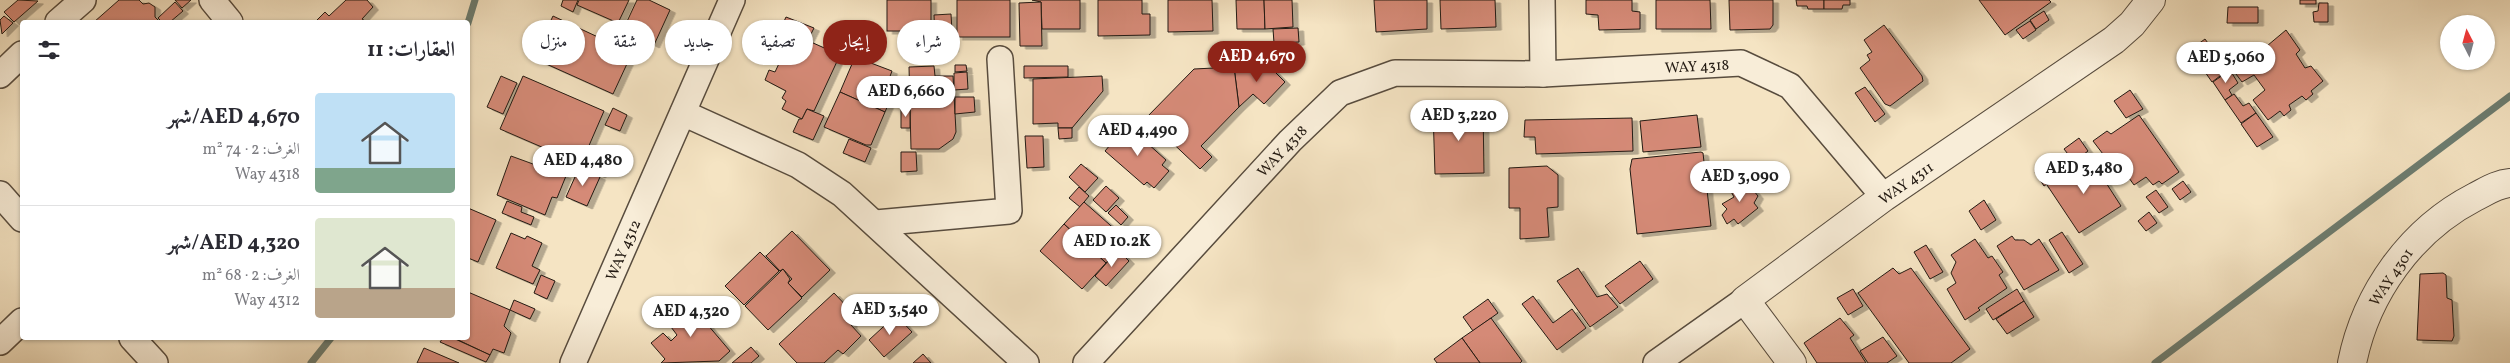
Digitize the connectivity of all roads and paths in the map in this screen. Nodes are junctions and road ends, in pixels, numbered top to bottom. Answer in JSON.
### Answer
{"nodes":[{"id":1,"x":83,"y":0,"type":"edge"},
{"id":2,"x":212,"y":0,"type":"edge"},
{"id":3,"x":732,"y":0,"type":"edge"},
{"id":4,"x":1542,"y":0,"type":"edge"},
{"id":5,"x":2151,"y":0,"type":"edge"},
{"id":6,"x":60,"y":20,"type":"edge"},
{"id":7,"x":228,"y":20,"type":"edge"},
{"id":8,"x":20,"y":56,"type":"edge"},
{"id":9,"x":1000,"y":59,"type":"dead end"},
{"id":10,"x":1543,"y":74,"type":"junction"},
{"id":11,"x":0,"y":75,"type":"edge"},
{"id":12,"x":683,"y":113,"type":"junction"},
{"id":13,"x":2510,"y":183,"type":"edge"},
{"id":14,"x":0,"y":194,"type":"edge"},
{"id":15,"x":1884,"y":197,"type":"junction"},
{"id":16,"x":20,"y":217,"type":"edge"},
{"id":17,"x":876,"y":223,"type":"junction"},
{"id":18,"x":1745,"y":300,"type":"junction"},
{"id":19,"x":20,"y":323,"type":"edge"},
{"id":20,"x":134,"y":340,"type":"edge"},
{"id":21,"x":0,"y":342,"type":"edge"},
{"id":22,"x":578,"y":360,"type":"edge"},
{"id":23,"x":155,"y":363,"type":"edge"},
{"id":24,"x":1026,"y":363,"type":"edge"},
{"id":25,"x":1086,"y":363,"type":"edge"},
{"id":26,"x":1656,"y":363,"type":"edge"},
{"id":27,"x":1792,"y":363,"type":"edge"},
{"id":28,"x":2352,"y":363,"type":"edge"}],
"edges":[{"from":1,"to":6,"type":"street"},
{"from":2,"to":7,"type":"street"},
{"from":3,"to":12,"type":"street","name":"WAY 4312"},
{"from":4,"to":10,"type":"street"},
{"from":5,"to":15,"type":"street","name":"WAY 4311"},
{"from":8,"to":11,"type":"street"},
{"from":9,"to":17,"type":"street"},
{"from":10,"to":15,"type":"street","name":"WAY 4318"},
{"from":10,"to":25,"type":"street","name":"WAY 4318"},
{"from":12,"to":17,"type":"street"},
{"from":12,"to":22,"type":"street","name":"WAY 4312"},
{"from":13,"to":28,"type":"street","name":"WAY 4301"},
{"from":14,"to":16,"type":"street"},
{"from":15,"to":18,"type":"street","name":"WAY 4311"},
{"from":17,"to":24,"type":"street"},
{"from":18,"to":26,"type":"street","name":"WAY 4311"},
{"from":18,"to":27,"type":"street"},
{"from":19,"to":21,"type":"street"},
{"from":20,"to":23,"type":"street"}]}
